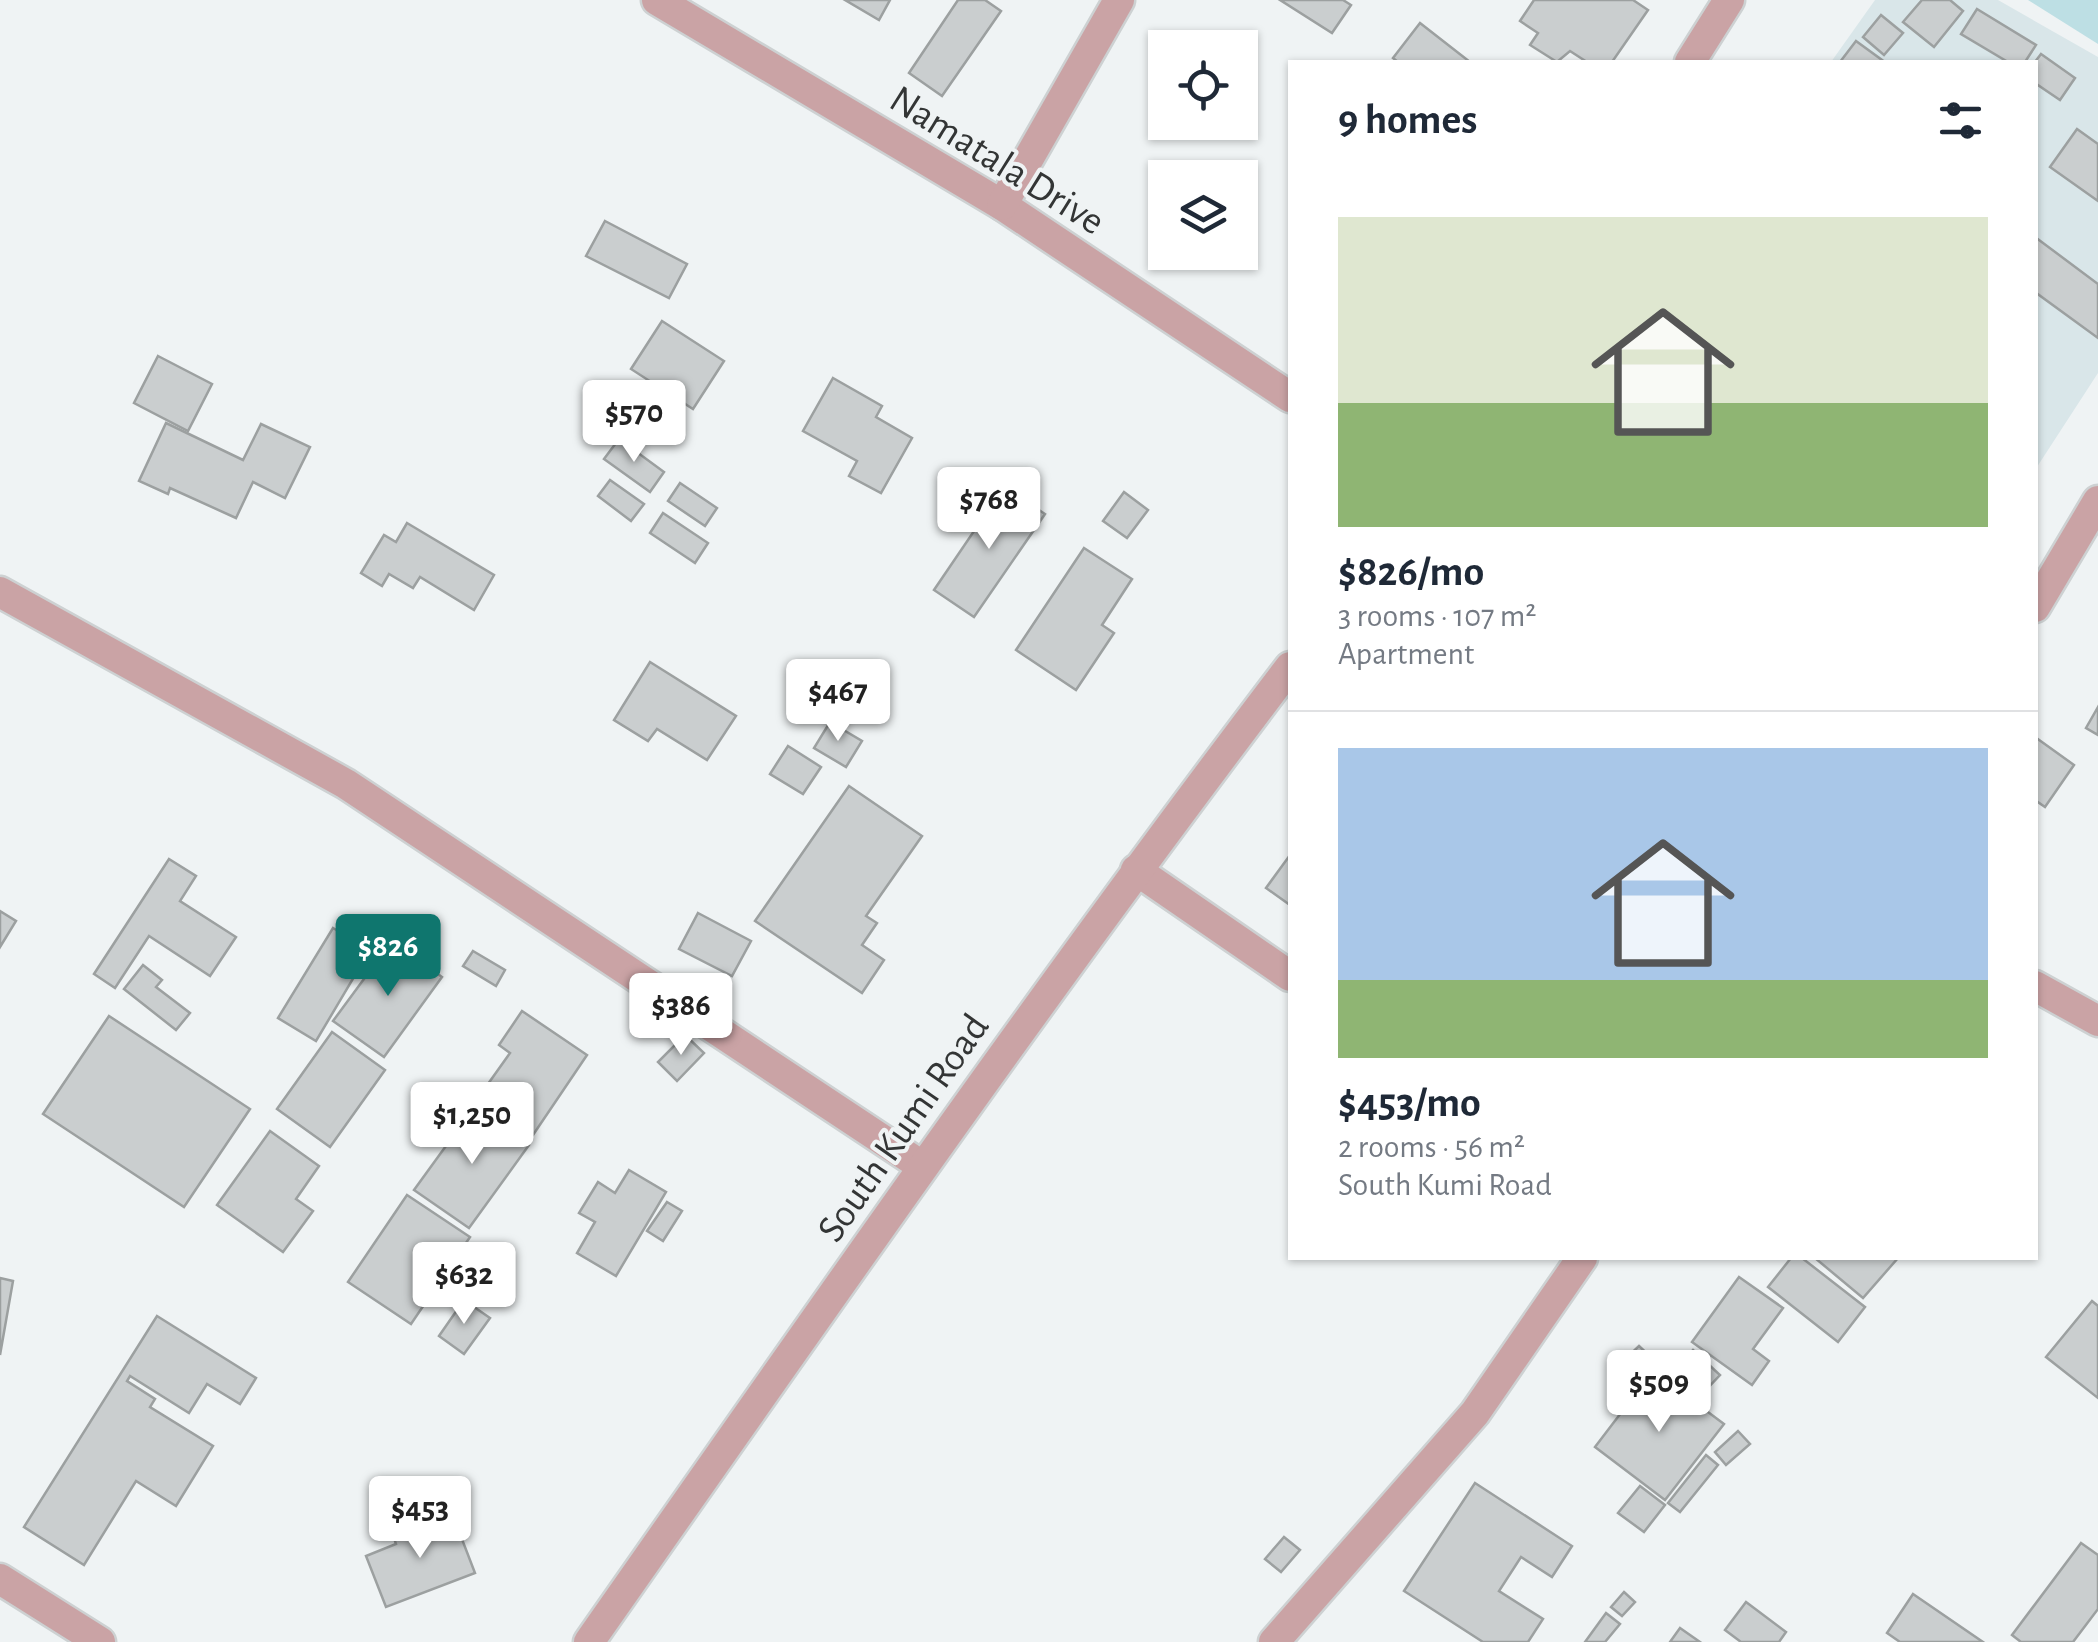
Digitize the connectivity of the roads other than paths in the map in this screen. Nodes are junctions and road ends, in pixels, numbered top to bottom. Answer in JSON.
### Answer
{"nodes":[{"id":1,"x":657,"y":0,"type":"edge"},
{"id":2,"x":1119,"y":0,"type":"edge"},
{"id":3,"x":1729,"y":0,"type":"edge"},
{"id":4,"x":1691,"y":60,"type":"edge"},
{"id":5,"x":1002,"y":204,"type":"junction"},
{"id":6,"x":1288,"y":396,"type":"edge"},
{"id":7,"x":2098,"y":501,"type":"edge"},
{"id":8,"x":0,"y":592,"type":"edge"},
{"id":9,"x":2038,"y":603,"type":"edge"},
{"id":10,"x":1288,"y":670,"type":"edge"},
{"id":11,"x":1136,"y":870,"type":"junction"},
{"id":12,"x":1288,"y":975,"type":"edge"},
{"id":13,"x":2038,"y":988,"type":"edge"},
{"id":14,"x":2098,"y":1022,"type":"edge"},
{"id":15,"x":922,"y":1166,"type":"junction"},
{"id":16,"x":1581,"y":1260,"type":"edge"},
{"id":17,"x":0,"y":1579,"type":"edge"},
{"id":18,"x":100,"y":1642,"type":"edge"},
{"id":19,"x":590,"y":1642,"type":"edge"},
{"id":20,"x":1274,"y":1642,"type":"edge"}],
"edges":[{"from":1,"to":5,"type":"street","name":"Namatala Drive"},
{"from":2,"to":5,"type":"street"},
{"from":3,"to":4,"type":"street"},
{"from":5,"to":6,"type":"street","name":"Namatala Drive"},
{"from":7,"to":9,"type":"street"},
{"from":8,"to":15,"type":"street"},
{"from":10,"to":11,"type":"street","name":"South Kumi Road"},
{"from":11,"to":12,"type":"street"},
{"from":11,"to":15,"type":"street","name":"South Kumi Road"},
{"from":13,"to":14,"type":"street"},
{"from":15,"to":19,"type":"street","name":"South Kumi Road"},
{"from":16,"to":20,"type":"street"},
{"from":17,"to":18,"type":"street"}]}
